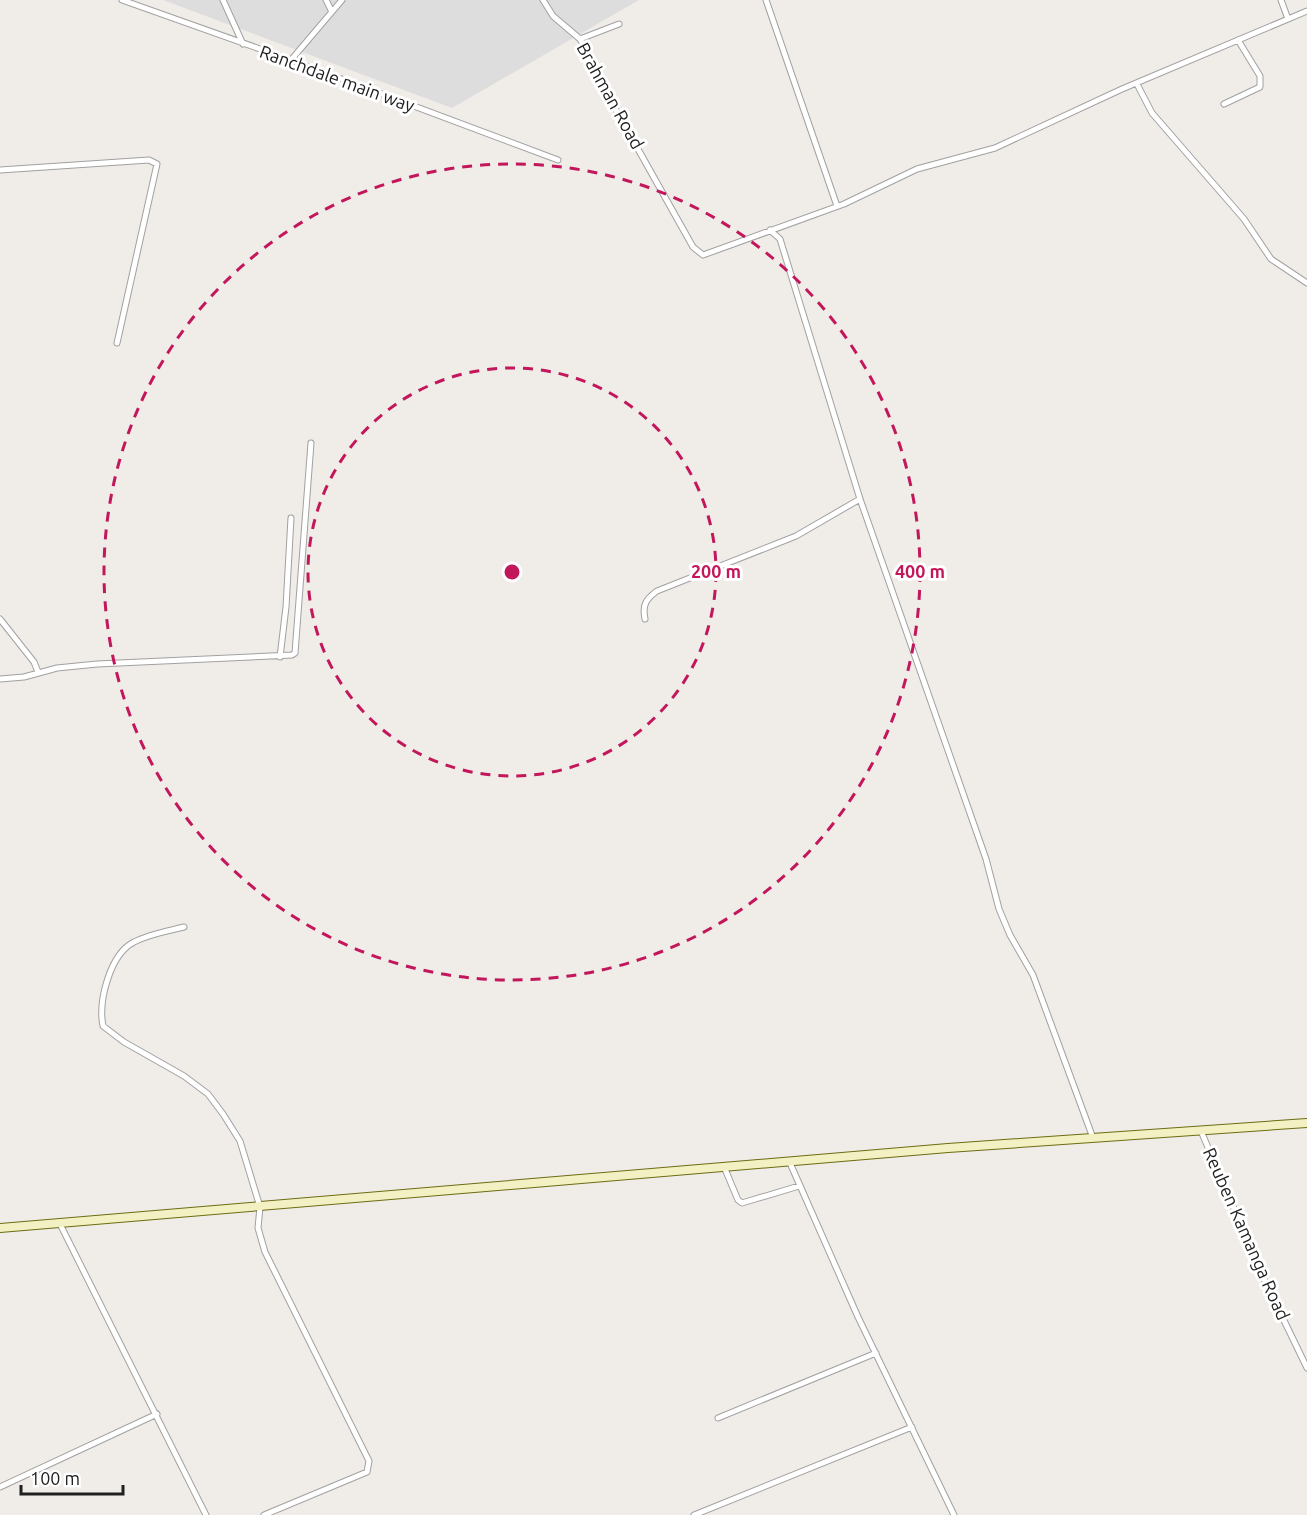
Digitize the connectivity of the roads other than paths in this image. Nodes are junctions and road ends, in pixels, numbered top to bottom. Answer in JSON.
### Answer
{"nodes":[{"id":1,"x":123,"y":0,"type":"edge"},
{"id":2,"x":223,"y":0,"type":"edge"},
{"id":3,"x":326,"y":0,"type":"edge"},
{"id":4,"x":342,"y":0,"type":"edge"},
{"id":5,"x":543,"y":0,"type":"edge"},
{"id":6,"x":766,"y":0,"type":"edge"},
{"id":7,"x":1281,"y":0,"type":"edge"},
{"id":8,"x":331,"y":10,"type":"junction"},
{"id":9,"x":1307,"y":11,"type":"edge"},
{"id":10,"x":1288,"y":19,"type":"junction"},
{"id":11,"x":619,"y":24,"type":"dead end"},
{"id":12,"x":580,"y":39,"type":"junction"},
{"id":13,"x":1238,"y":40,"type":"junction"},
{"id":14,"x":243,"y":44,"type":"junction"},
{"id":15,"x":291,"y":60,"type":"junction"},
{"id":16,"x":1137,"y":84,"type":"junction"},
{"id":17,"x":1224,"y":104,"type":"dead end"},
{"id":18,"x":558,"y":160,"type":"dead end"},
{"id":19,"x":0,"y":170,"type":"edge"},
{"id":20,"x":837,"y":206,"type":"junction"},
{"id":21,"x":786,"y":225,"type":"junction"},
{"id":22,"x":770,"y":230,"type":"junction"},
{"id":23,"x":780,"y":239,"type":"junction"},
{"id":24,"x":1307,"y":283,"type":"edge"},
{"id":25,"x":117,"y":343,"type":"dead end"},
{"id":26,"x":311,"y":443,"type":"dead end"},
{"id":27,"x":860,"y":499,"type":"junction"},
{"id":28,"x":291,"y":518,"type":"dead end"},
{"id":29,"x":0,"y":619,"type":"edge"},
{"id":30,"x":645,"y":619,"type":"dead end"},
{"id":31,"x":280,"y":657,"type":"junction"},
{"id":32,"x":38,"y":672,"type":"junction"},
{"id":33,"x":0,"y":679,"type":"edge"},
{"id":34,"x":184,"y":927,"type":"dead end"},
{"id":35,"x":1307,"y":1123,"type":"edge"},
{"id":36,"x":1201,"y":1131,"type":"junction"},
{"id":37,"x":1093,"y":1140,"type":"junction"},
{"id":38,"x":789,"y":1164,"type":"junction"},
{"id":39,"x":725,"y":1168,"type":"junction"},
{"id":40,"x":799,"y":1186,"type":"junction"},
{"id":41,"x":260,"y":1208,"type":"junction"},
{"id":42,"x":60,"y":1224,"type":"junction"},
{"id":43,"x":0,"y":1228,"type":"edge"},
{"id":44,"x":876,"y":1353,"type":"junction"},
{"id":45,"x":1307,"y":1368,"type":"edge"},
{"id":46,"x":157,"y":1414,"type":"junction"},
{"id":47,"x":718,"y":1418,"type":"dead end"},
{"id":48,"x":912,"y":1427,"type":"junction"},
{"id":49,"x":0,"y":1487,"type":"edge"},
{"id":50,"x":206,"y":1515,"type":"edge"},
{"id":51,"x":264,"y":1515,"type":"edge"},
{"id":52,"x":694,"y":1515,"type":"edge"},
{"id":53,"x":954,"y":1515,"type":"edge"}],
"edges":[{"from":1,"to":14,"type":"street","name":"Ranchdale main way"},
{"from":2,"to":14,"type":"street"},
{"from":3,"to":8,"type":"street"},
{"from":4,"to":8,"type":"street"},
{"from":5,"to":12,"type":"street","name":"Brahman Road"},
{"from":6,"to":20,"type":"street"},
{"from":7,"to":10,"type":"street"},
{"from":8,"to":15,"type":"street"},
{"from":9,"to":10,"type":"street"},
{"from":10,"to":13,"type":"street"},
{"from":11,"to":12,"type":"street"},
{"from":12,"to":22,"type":"street","name":"Brahman Road"},
{"from":13,"to":16,"type":"street"},
{"from":13,"to":17,"type":"street"},
{"from":14,"to":15,"type":"street","name":"Ranchdale main way"},
{"from":15,"to":18,"type":"street","name":"Ranchdale main way"},
{"from":16,"to":20,"type":"street"},
{"from":16,"to":24,"type":"street"},
{"from":19,"to":25,"type":"street"},
{"from":20,"to":21,"type":"street"},
{"from":21,"to":22,"type":"street"},
{"from":21,"to":23,"type":"street"},
{"from":22,"to":23,"type":"street"},
{"from":23,"to":27,"type":"street"},
{"from":26,"to":31,"type":"street"},
{"from":27,"to":30,"type":"street"},
{"from":27,"to":37,"type":"street"},
{"from":28,"to":31,"type":"street"},
{"from":29,"to":32,"type":"street"},
{"from":31,"to":32,"type":"street"},
{"from":32,"to":33,"type":"street"},
{"from":34,"to":41,"type":"street"},
{"from":35,"to":36,"type":"street"},
{"from":36,"to":37,"type":"street"},
{"from":36,"to":45,"type":"street","name":"Reuben Kamanga Road"},
{"from":37,"to":38,"type":"street"},
{"from":38,"to":39,"type":"street"},
{"from":38,"to":40,"type":"street"},
{"from":39,"to":40,"type":"street"},
{"from":39,"to":41,"type":"street"},
{"from":40,"to":44,"type":"street"},
{"from":41,"to":42,"type":"street"},
{"from":41,"to":51,"type":"street"},
{"from":42,"to":43,"type":"street"},
{"from":42,"to":46,"type":"street"},
{"from":44,"to":47,"type":"street"},
{"from":44,"to":48,"type":"street"},
{"from":46,"to":49,"type":"street"},
{"from":46,"to":50,"type":"street"},
{"from":48,"to":52,"type":"street"},
{"from":48,"to":53,"type":"street"}]}
